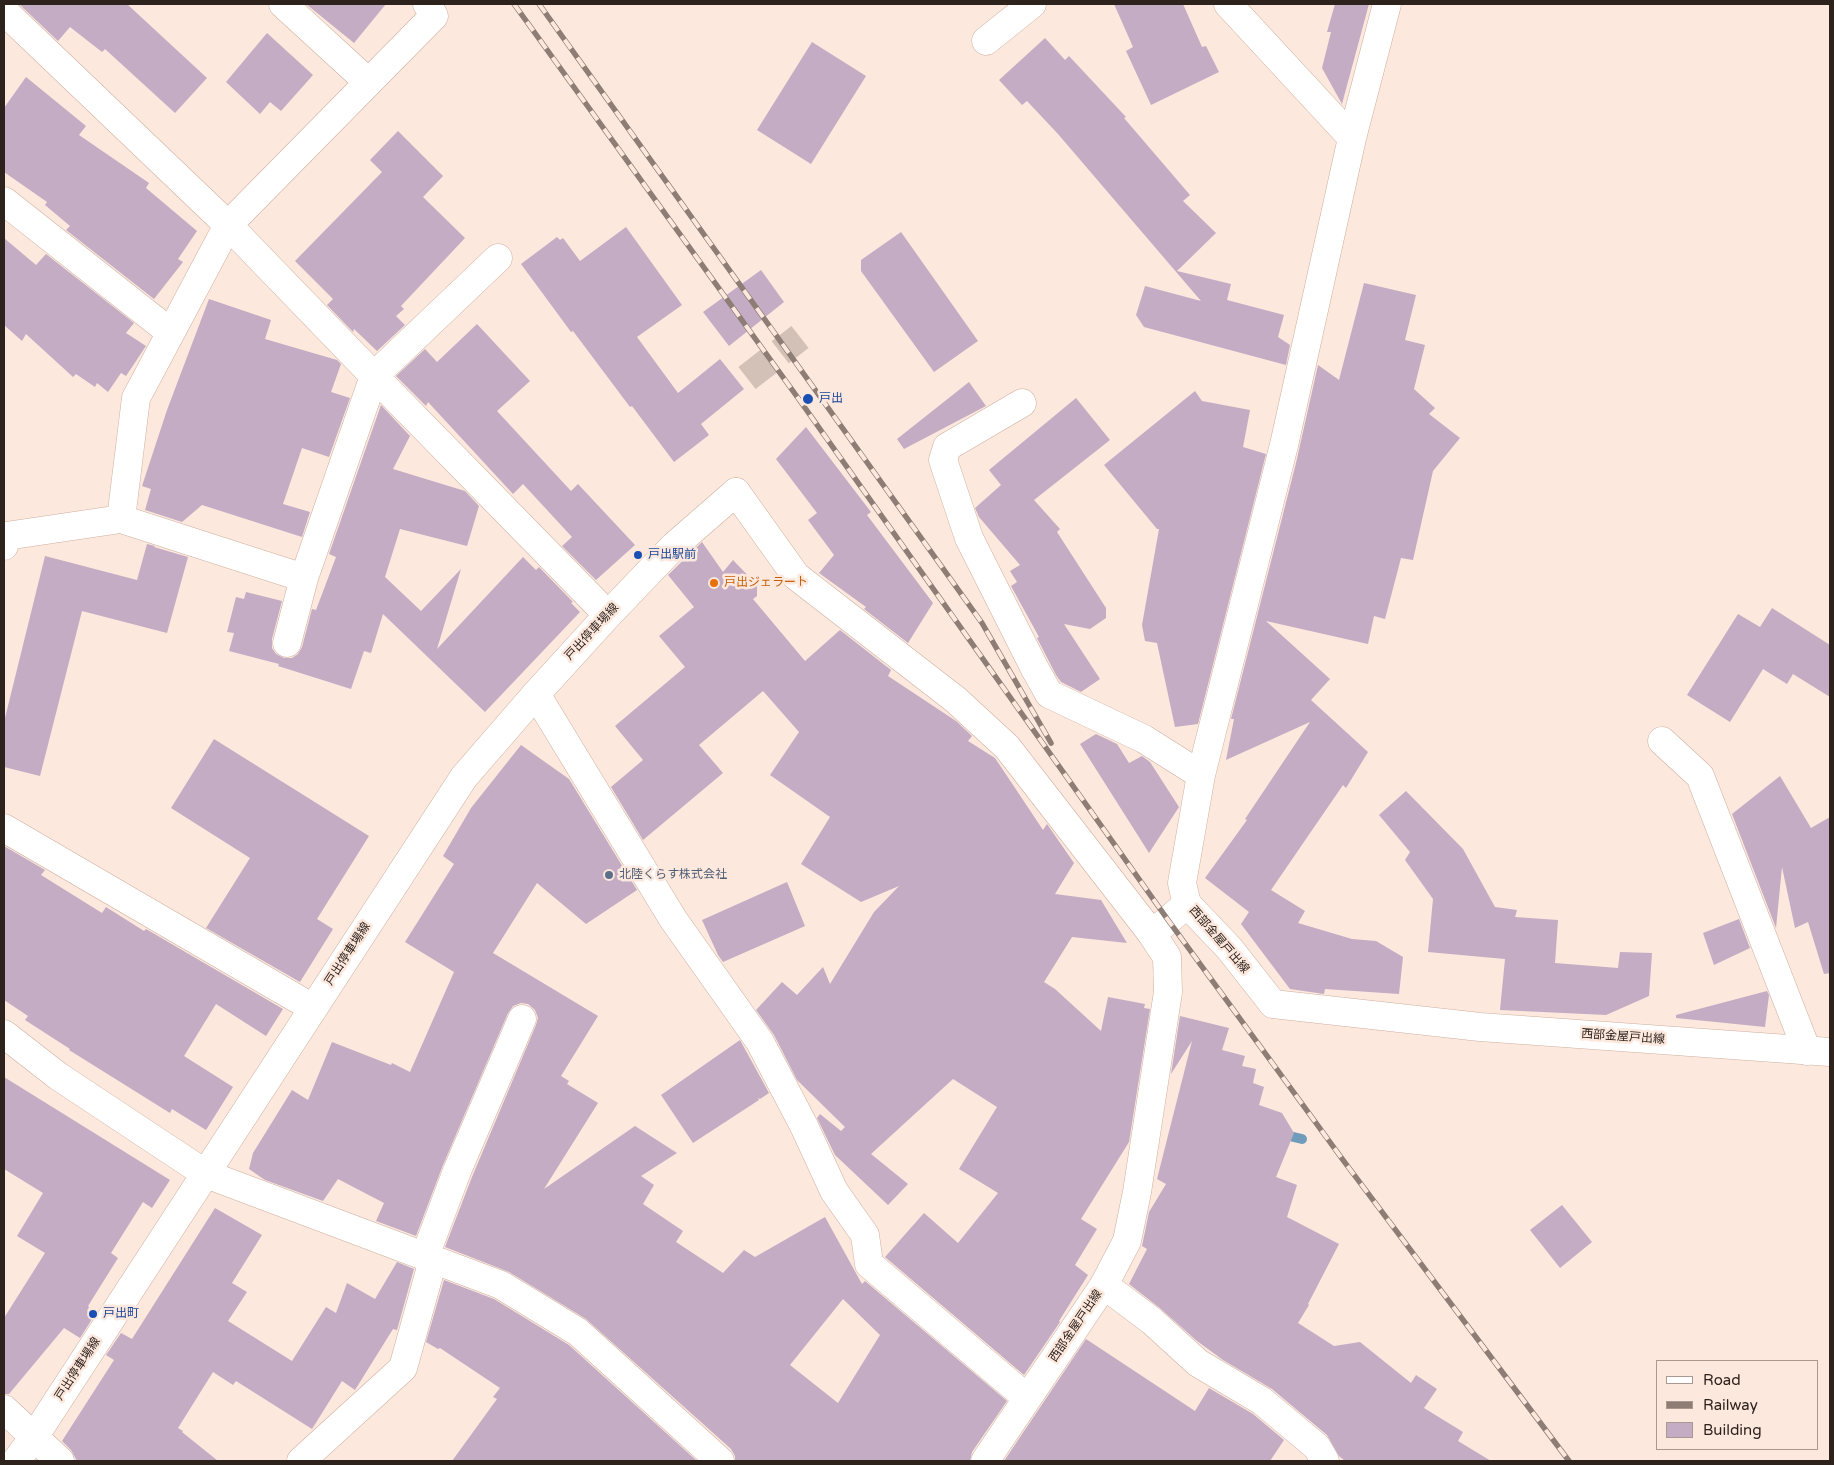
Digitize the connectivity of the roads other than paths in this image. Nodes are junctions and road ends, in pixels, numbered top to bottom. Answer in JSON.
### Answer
{"nodes":[{"id":1,"x":283,"y":4,"type":"edge"},
{"id":2,"x":427,"y":4,"type":"edge"},
{"id":3,"x":1032,"y":4,"type":"edge"},
{"id":4,"x":1228,"y":4,"type":"edge"},
{"id":5,"x":1387,"y":4,"type":"edge"},
{"id":6,"x":4,"y":11,"type":"edge"},
{"id":7,"x":986,"y":41,"type":"dead end"},
{"id":8,"x":368,"y":82,"type":"junction"},
{"id":9,"x":1352,"y":138,"type":"junction"},
{"id":10,"x":4,"y":201,"type":"edge"},
{"id":11,"x":228,"y":225,"type":"junction"},
{"id":12,"x":498,"y":258,"type":"dead end"},
{"id":13,"x":170,"y":332,"type":"junction"},
{"id":14,"x":374,"y":376,"type":"junction"},
{"id":15,"x":1022,"y":403,"type":"dead end"},
{"id":16,"x":121,"y":519,"type":"junction"},
{"id":17,"x":4,"y":546,"type":"edge"},
{"id":18,"x":304,"y":578,"type":"junction"},
{"id":19,"x":608,"y":615,"type":"junction"},
{"id":20,"x":287,"y":643,"type":"dead end"},
{"id":21,"x":536,"y":694,"type":"junction"},
{"id":22,"x":1662,"y":741,"type":"dead end"},
{"id":23,"x":1201,"y":775,"type":"junction"},
{"id":24,"x":4,"y":828,"type":"edge"},
{"id":25,"x":1187,"y":904,"type":"junction"},
{"id":26,"x":1152,"y":934,"type":"junction"},
{"id":27,"x":313,"y":1008,"type":"junction"},
{"id":28,"x":522,"y":1019,"type":"dead end"},
{"id":29,"x":4,"y":1034,"type":"edge"},
{"id":30,"x":1818,"y":1051,"type":"edge"},
{"id":31,"x":206,"y":1174,"type":"junction"},
{"id":32,"x":429,"y":1258,"type":"junction"},
{"id":33,"x":1104,"y":1284,"type":"junction"},
{"id":34,"x":1027,"y":1398,"type":"junction"},
{"id":35,"x":4,"y":1410,"type":"edge"},
{"id":36,"x":34,"y":1437,"type":"junction"},
{"id":37,"x":16,"y":1461,"type":"edge"},
{"id":38,"x":60,"y":1461,"type":"edge"},
{"id":39,"x":301,"y":1461,"type":"edge"},
{"id":40,"x":720,"y":1461,"type":"edge"},
{"id":41,"x":985,"y":1461,"type":"edge"},
{"id":42,"x":1325,"y":1461,"type":"edge"}],
"edges":[{"from":1,"to":8,"type":"street"},
{"from":2,"to":8,"type":"street"},
{"from":3,"to":7,"type":"street"},
{"from":4,"to":9,"type":"street"},
{"from":5,"to":9,"type":"street"},
{"from":6,"to":11,"type":"street"},
{"from":8,"to":11,"type":"street"},
{"from":9,"to":23,"type":"street"},
{"from":10,"to":13,"type":"street"},
{"from":11,"to":13,"type":"street"},
{"from":11,"to":14,"type":"street"},
{"from":12,"to":14,"type":"street"},
{"from":13,"to":16,"type":"street"},
{"from":14,"to":18,"type":"street"},
{"from":14,"to":19,"type":"street"},
{"from":15,"to":23,"type":"street"},
{"from":16,"to":17,"type":"street"},
{"from":16,"to":18,"type":"street"},
{"from":18,"to":20,"type":"street"},
{"from":19,"to":21,"type":"street","name":"戸出停車場線"},
{"from":19,"to":26,"type":"street","name":"戸出停車場線"},
{"from":21,"to":27,"type":"street","name":"戸出停車場線"},
{"from":21,"to":34,"type":"street"},
{"from":22,"to":30,"type":"street"},
{"from":23,"to":25,"type":"street"},
{"from":24,"to":27,"type":"street"},
{"from":25,"to":26,"type":"street","name":"西部金屋戸出線"},
{"from":25,"to":30,"type":"street","name":"西部金屋戸出線"},
{"from":26,"to":33,"type":"street","name":"西部金屋戸出線"},
{"from":27,"to":31,"type":"street","name":"戸出停車場線"},
{"from":28,"to":32,"type":"street"},
{"from":29,"to":31,"type":"street"},
{"from":31,"to":32,"type":"street"},
{"from":31,"to":36,"type":"street","name":"戸出停車場線"},
{"from":32,"to":39,"type":"street"},
{"from":32,"to":40,"type":"street"},
{"from":33,"to":34,"type":"street","name":"西部金屋戸出線"},
{"from":33,"to":42,"type":"street"},
{"from":34,"to":41,"type":"street","name":"西部金屋戸出線"},
{"from":35,"to":36,"type":"street"},
{"from":36,"to":37,"type":"street","name":"戸出停車場線"},
{"from":36,"to":38,"type":"street"}]}
